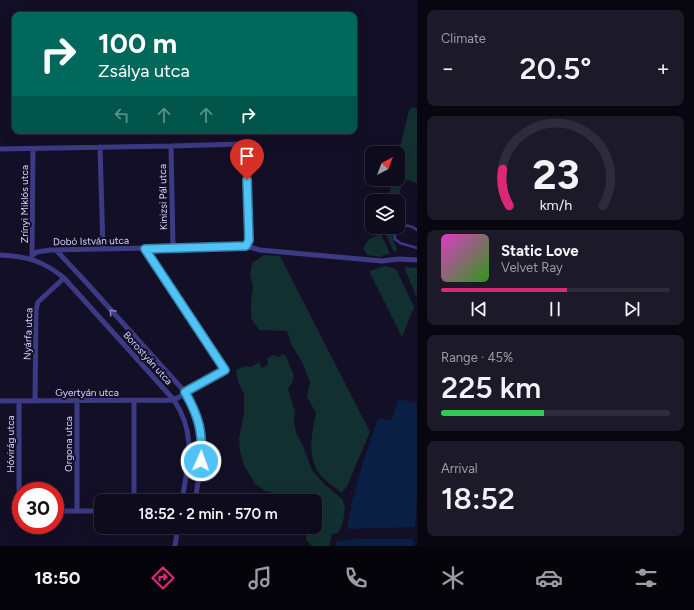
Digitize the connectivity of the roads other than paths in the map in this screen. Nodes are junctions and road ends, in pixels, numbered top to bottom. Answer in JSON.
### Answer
{"nodes":[{"id":1,"x":171,"y":146,"type":"junction"},
{"id":2,"x":100,"y":147,"type":"junction"},
{"id":3,"x":0,"y":149,"type":"edge"},
{"id":4,"x":33,"y":149,"type":"junction"},
{"id":5,"x":405,"y":225,"type":"edge"},
{"id":6,"x":417,"y":230,"type":"edge"},
{"id":7,"x":394,"y":234,"type":"edge"},
{"id":8,"x":246,"y":246,"type":"junction"},
{"id":9,"x":173,"y":248,"type":"junction"},
{"id":10,"x":417,"y":248,"type":"edge"},
{"id":11,"x":103,"y":249,"type":"junction"},
{"id":12,"x":145,"y":249,"type":"junction"},
{"id":13,"x":56,"y":250,"type":"junction"},
{"id":14,"x":0,"y":255,"type":"edge"},
{"id":15,"x":32,"y":257,"type":"junction"},
{"id":16,"x":417,"y":260,"type":"edge"},
{"id":17,"x":64,"y":278,"type":"junction"},
{"id":18,"x":185,"y":392,"type":"junction"},
{"id":19,"x":174,"y":400,"type":"junction"},
{"id":20,"x":0,"y":401,"type":"edge"},
{"id":21,"x":19,"y":401,"type":"junction"},
{"id":22,"x":35,"y":401,"type":"junction"},
{"id":23,"x":77,"y":401,"type":"junction"},
{"id":24,"x":134,"y":401,"type":"junction"},
{"id":25,"x":20,"y":482,"type":"edge"},
{"id":26,"x":134,"y":494,"type":"edge"},
{"id":27,"x":183,"y":494,"type":"edge"},
{"id":28,"x":196,"y":494,"type":"edge"},
{"id":29,"x":64,"y":511,"type":"edge"},
{"id":30,"x":77,"y":511,"type":"junction"},
{"id":31,"x":94,"y":511,"type":"edge"},
{"id":32,"x":177,"y":534,"type":"edge"},
{"id":33,"x":175,"y":546,"type":"edge"}],
"edges":[{"from":1,"to":2,"type":"street"},
{"from":1,"to":8,"type":"street"},
{"from":1,"to":9,"type":"street","name":"Kinizsi Pál utca"},
{"from":2,"to":4,"type":"street"},
{"from":2,"to":11,"type":"street"},
{"from":3,"to":4,"type":"street"},
{"from":4,"to":15,"type":"street","name":"Zrínyi Miklós utca"},
{"from":5,"to":6,"type":"lane"},
{"from":7,"to":10,"type":"lane"},
{"from":8,"to":9,"type":"street","name":"Dobó István utca"},
{"from":8,"to":16,"type":"street","name":"Dobó István utca"},
{"from":9,"to":12,"type":"street","name":"Dobó István utca"},
{"from":11,"to":12,"type":"street","name":"Dobó István utca"},
{"from":11,"to":13,"type":"street","name":"Dobó István utca"},
{"from":12,"to":18,"type":"street"},
{"from":13,"to":15,"type":"street","name":"Dobó István utca"},
{"from":18,"to":13,"type":"street","one_way":true},
{"from":14,"to":15,"type":"street","name":"Dobó István utca"},
{"from":15,"to":17,"type":"street","name":"Borostyán utca"},
{"from":17,"to":19,"type":"street","name":"Borostyán utca"},
{"from":17,"to":22,"type":"street","name":"Nyárfa utca"},
{"from":18,"to":19,"type":"street"},
{"from":18,"to":28,"type":"street"},
{"from":19,"to":24,"type":"street","name":"Gyertyán utca"},
{"from":19,"to":27,"type":"street","name":"Borostyán utca"},
{"from":20,"to":21,"type":"street","name":"Gyertyán utca"},
{"from":21,"to":22,"type":"street","name":"Gyertyán utca"},
{"from":21,"to":25,"type":"street","name":"Hóvirág utca"},
{"from":22,"to":23,"type":"street","name":"Gyertyán utca"},
{"from":23,"to":24,"type":"street","name":"Gyertyán utca"},
{"from":23,"to":30,"type":"street","name":"Orgona utca"},
{"from":24,"to":26,"type":"street"},
{"from":29,"to":30,"type":"street"},
{"from":30,"to":31,"type":"street"},
{"from":32,"to":33,"type":"street"}]}
